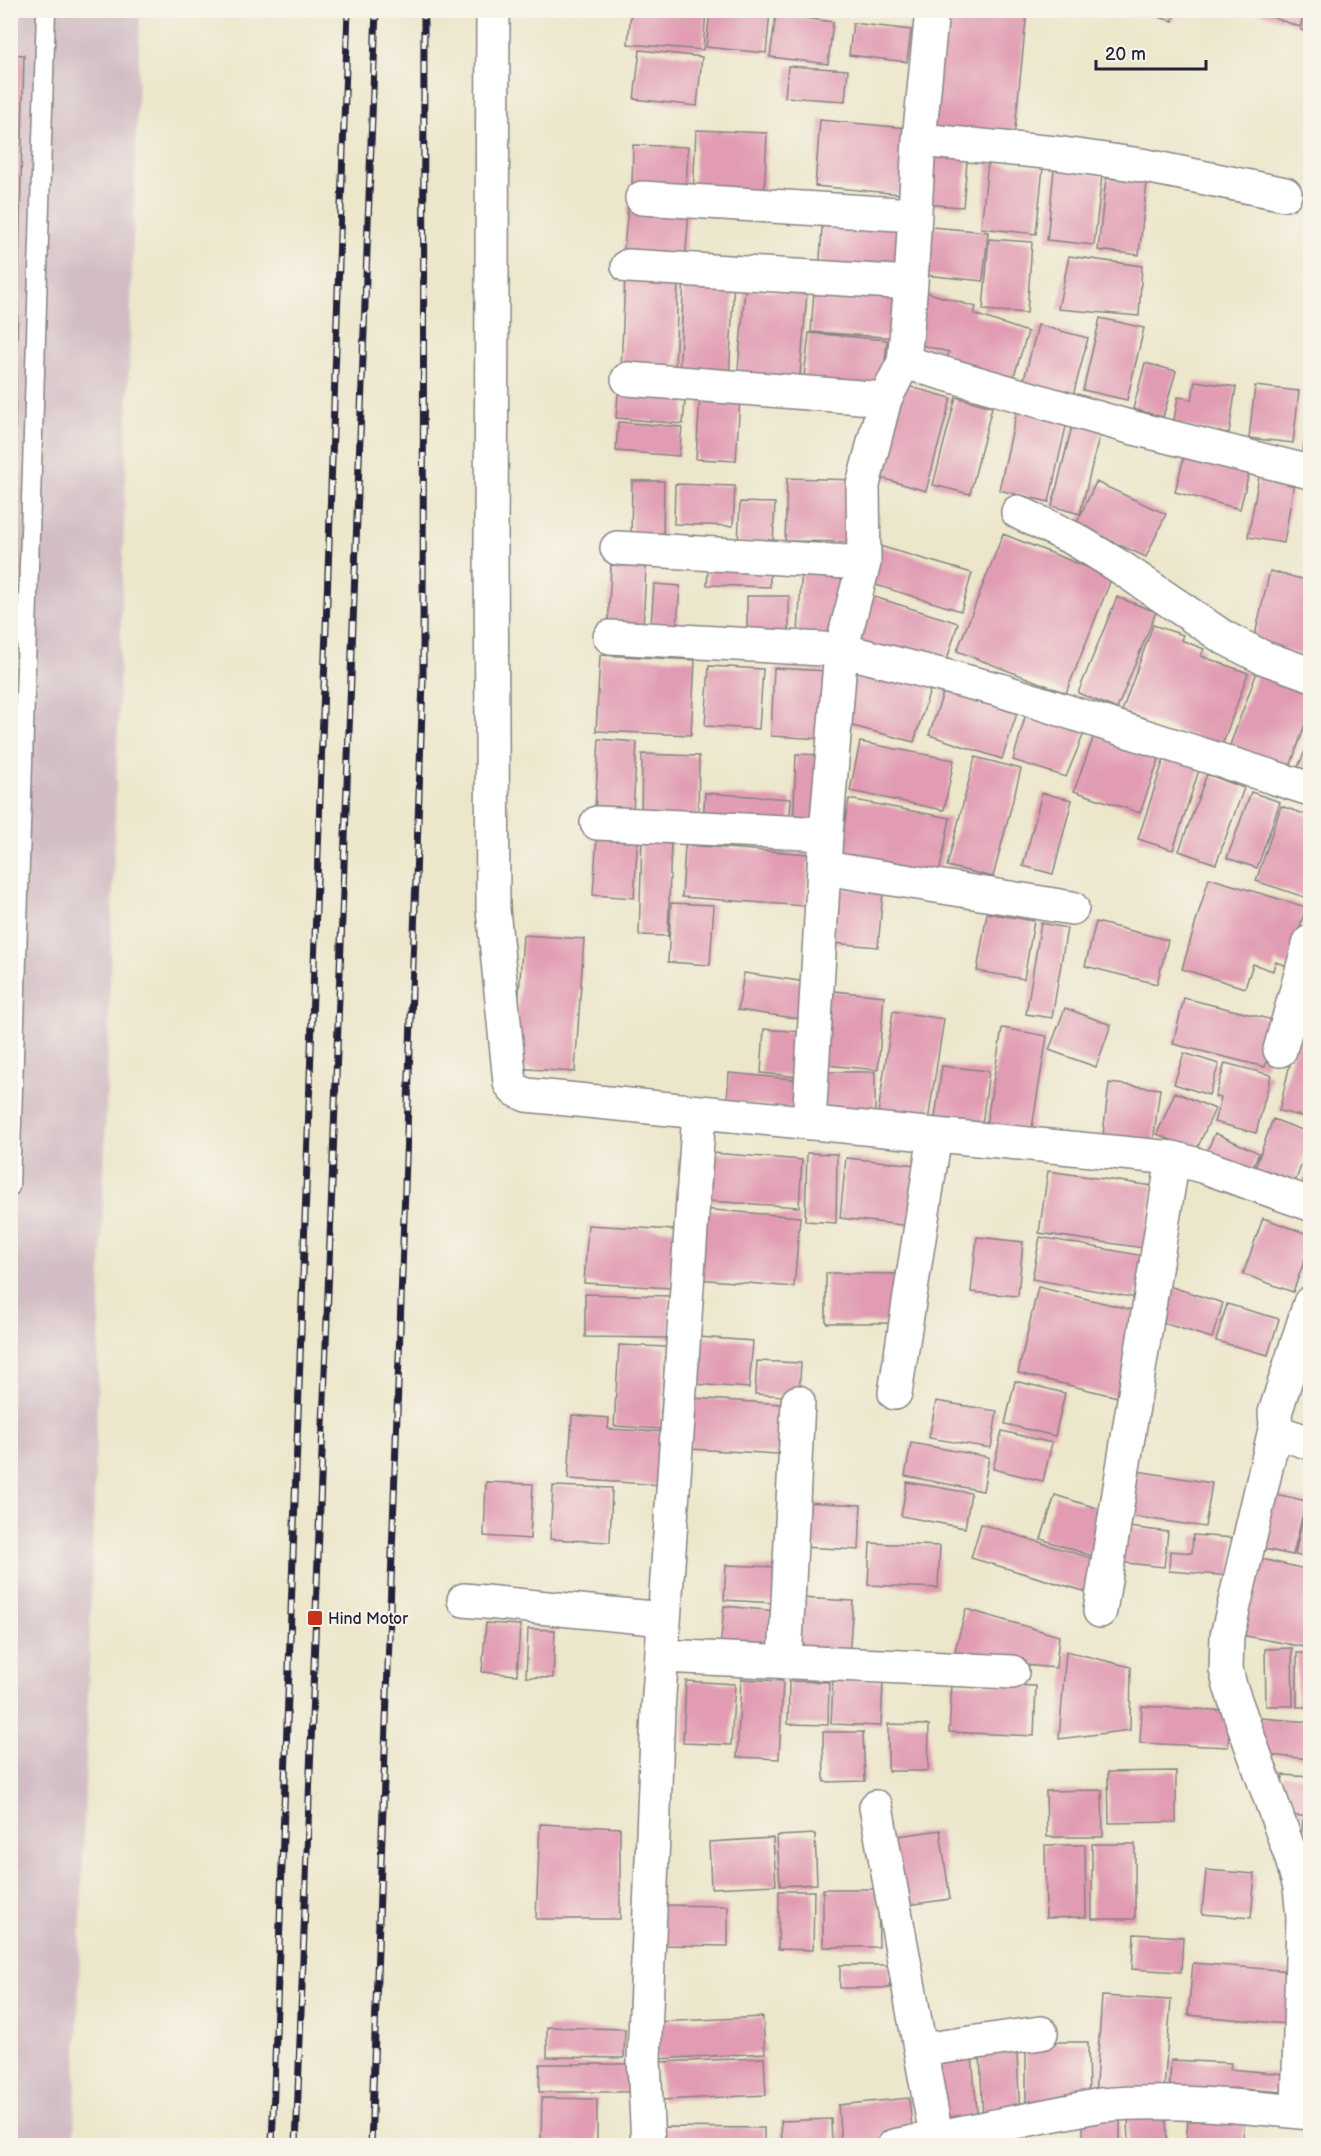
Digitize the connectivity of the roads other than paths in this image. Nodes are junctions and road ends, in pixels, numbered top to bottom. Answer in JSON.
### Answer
{"nodes":[{"id":1,"x":46,"y":10,"type":"edge"},
{"id":2,"x":493,"y":10,"type":"edge"},
{"id":3,"x":932,"y":10,"type":"edge"},
{"id":4,"x":919,"y":140,"type":"junction"},
{"id":5,"x":1285,"y":194,"type":"dead end"},
{"id":6,"x":642,"y":198,"type":"dead end"},
{"id":7,"x":914,"y":215,"type":"junction"},
{"id":8,"x":628,"y":266,"type":"dead end"},
{"id":9,"x":911,"y":283,"type":"junction"},
{"id":10,"x":903,"y":362,"type":"junction"},
{"id":11,"x":628,"y":379,"type":"dead end"},
{"id":12,"x":885,"y":399,"type":"junction"},
{"id":13,"x":1311,"y":472,"type":"edge"},
{"id":14,"x":1018,"y":512,"type":"dead end"},
{"id":15,"x":617,"y":549,"type":"dead end"},
{"id":16,"x":864,"y":563,"type":"junction"},
{"id":17,"x":610,"y":637,"type":"dead end"},
{"id":18,"x":841,"y":650,"type":"junction"},
{"id":19,"x":1311,"y":674,"type":"edge"},
{"id":20,"x":1311,"y":789,"type":"edge"},
{"id":21,"x":597,"y":823,"type":"dead end"},
{"id":22,"x":826,"y":834,"type":"junction"},
{"id":23,"x":825,"y":868,"type":"junction"},
{"id":24,"x":1072,"y":908,"type":"dead end"},
{"id":25,"x":1311,"y":942,"type":"edge"},
{"id":26,"x":1280,"y":1050,"type":"dead end"},
{"id":27,"x":699,"y":1112,"type":"junction"},
{"id":28,"x":808,"y":1124,"type":"junction"},
{"id":29,"x":935,"y":1135,"type":"junction"},
{"id":30,"x":1173,"y":1158,"type":"junction"},
{"id":31,"x":10,"y":1187,"type":"edge"},
{"id":32,"x":1311,"y":1204,"type":"edge"},
{"id":33,"x":1311,"y":1303,"type":"edge"},
{"id":34,"x":895,"y":1393,"type":"dead end"},
{"id":35,"x":798,"y":1402,"type":"dead end"},
{"id":36,"x":1276,"y":1425,"type":"junction"},
{"id":37,"x":1311,"y":1443,"type":"edge"},
{"id":38,"x":464,"y":1600,"type":"dead end"},
{"id":39,"x":1100,"y":1611,"type":"dead end"},
{"id":40,"x":664,"y":1619,"type":"junction"},
{"id":41,"x":662,"y":1656,"type":"junction"},
{"id":42,"x":785,"y":1662,"type":"junction"},
{"id":43,"x":1012,"y":1672,"type":"dead end"},
{"id":44,"x":876,"y":1807,"type":"dead end"},
{"id":45,"x":1041,"y":2033,"type":"dead end"},
{"id":46,"x":921,"y":2050,"type":"junction"},
{"id":47,"x":1304,"y":2112,"type":"edge"},
{"id":48,"x":936,"y":2136,"type":"junction"},
{"id":49,"x":648,"y":2145,"type":"edge"},
{"id":50,"x":894,"y":2145,"type":"edge"}],
"edges":[{"from":1,"to":31,"type":"lane"},
{"from":2,"to":27,"type":"street"},
{"from":3,"to":4,"type":"street"},
{"from":4,"to":5,"type":"street"},
{"from":4,"to":7,"type":"street"},
{"from":6,"to":7,"type":"street"},
{"from":7,"to":9,"type":"street"},
{"from":8,"to":9,"type":"street"},
{"from":9,"to":10,"type":"street"},
{"from":10,"to":12,"type":"street"},
{"from":10,"to":13,"type":"street"},
{"from":11,"to":12,"type":"street"},
{"from":12,"to":16,"type":"street"},
{"from":14,"to":19,"type":"street"},
{"from":15,"to":16,"type":"street"},
{"from":16,"to":18,"type":"street"},
{"from":17,"to":18,"type":"street"},
{"from":18,"to":20,"type":"street"},
{"from":18,"to":22,"type":"street"},
{"from":21,"to":22,"type":"street"},
{"from":22,"to":23,"type":"street"},
{"from":23,"to":24,"type":"street"},
{"from":23,"to":28,"type":"street"},
{"from":25,"to":26,"type":"street"},
{"from":27,"to":28,"type":"street"},
{"from":27,"to":40,"type":"street"},
{"from":28,"to":29,"type":"street"},
{"from":29,"to":30,"type":"street"},
{"from":29,"to":34,"type":"street"},
{"from":30,"to":32,"type":"street"},
{"from":30,"to":39,"type":"street"},
{"from":33,"to":36,"type":"street"},
{"from":35,"to":42,"type":"street"},
{"from":36,"to":37,"type":"street"},
{"from":36,"to":47,"type":"street"},
{"from":38,"to":40,"type":"street"},
{"from":40,"to":41,"type":"street"},
{"from":41,"to":42,"type":"street"},
{"from":41,"to":49,"type":"street"},
{"from":42,"to":43,"type":"street"},
{"from":44,"to":46,"type":"street"},
{"from":45,"to":46,"type":"street"},
{"from":46,"to":48,"type":"street"},
{"from":47,"to":48,"type":"street"},
{"from":48,"to":50,"type":"street"}]}
